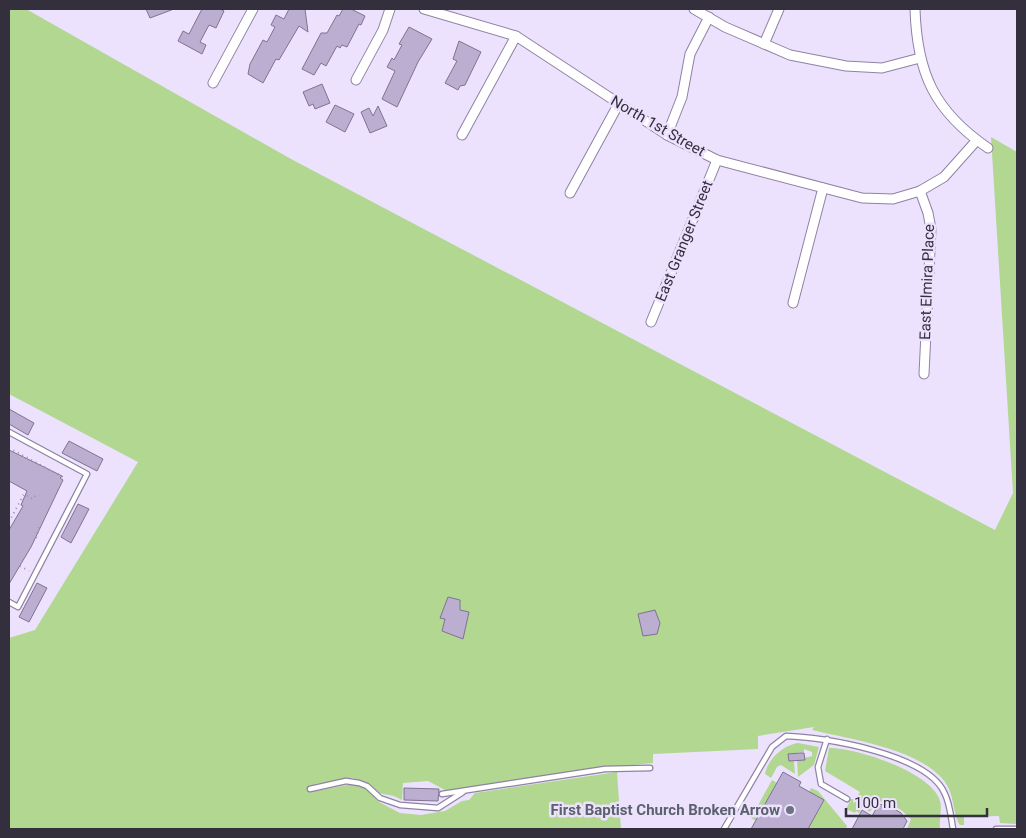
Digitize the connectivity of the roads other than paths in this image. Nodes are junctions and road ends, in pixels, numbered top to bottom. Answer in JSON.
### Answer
{"nodes":[{"id":1,"x":253,"y":9,"type":"edge"},
{"id":2,"x":390,"y":9,"type":"edge"},
{"id":3,"x":424,"y":9,"type":"edge"},
{"id":4,"x":694,"y":9,"type":"edge"},
{"id":5,"x":780,"y":9,"type":"edge"},
{"id":6,"x":915,"y":9,"type":"edge"},
{"id":7,"x":709,"y":17,"type":"junction"},
{"id":8,"x":516,"y":36,"type":"junction"},
{"id":9,"x":764,"y":44,"type":"junction"},
{"id":10,"x":920,"y":58,"type":"junction"},
{"id":11,"x":356,"y":80,"type":"dead end"},
{"id":12,"x":213,"y":83,"type":"dead end"},
{"id":13,"x":618,"y":105,"type":"junction"},
{"id":14,"x":462,"y":135,"type":"dead end"},
{"id":15,"x":667,"y":135,"type":"junction"},
{"id":16,"x":977,"y":140,"type":"junction"},
{"id":17,"x":988,"y":148,"type":"dead end"},
{"id":18,"x":717,"y":160,"type":"junction"},
{"id":19,"x":823,"y":188,"type":"junction"},
{"id":20,"x":920,"y":191,"type":"junction"},
{"id":21,"x":570,"y":193,"type":"dead end"},
{"id":22,"x":793,"y":303,"type":"dead end"},
{"id":23,"x":651,"y":322,"type":"dead end"},
{"id":24,"x":924,"y":374,"type":"dead end"},
{"id":25,"x":9,"y":432,"type":"edge"},
{"id":26,"x":9,"y":602,"type":"edge"},
{"id":27,"x":826,"y":740,"type":"junction"},
{"id":28,"x":650,"y":768,"type":"dead end"},
{"id":29,"x":310,"y":789,"type":"dead end"},
{"id":30,"x":464,"y":791,"type":"junction"},
{"id":31,"x":442,"y":794,"type":"dead end"},
{"id":32,"x":847,"y":799,"type":"dead end"},
{"id":33,"x":724,"y":829,"type":"edge"},
{"id":34,"x":953,"y":829,"type":"edge"},
{"id":35,"x":996,"y":829,"type":"edge"},
{"id":36,"x":1017,"y":829,"type":"edge"}],
"edges":[{"from":1,"to":12,"type":"street"},
{"from":2,"to":11,"type":"street"},
{"from":3,"to":8,"type":"street","name":"North 1st Street"},
{"from":4,"to":7,"type":"street"},
{"from":5,"to":9,"type":"street"},
{"from":6,"to":10,"type":"street"},
{"from":7,"to":9,"type":"street"},
{"from":7,"to":15,"type":"street"},
{"from":8,"to":13,"type":"street","name":"North 1st Street"},
{"from":8,"to":14,"type":"street"},
{"from":9,"to":10,"type":"street"},
{"from":10,"to":16,"type":"street"},
{"from":13,"to":15,"type":"street","name":"North 1st Street"},
{"from":13,"to":21,"type":"street"},
{"from":15,"to":18,"type":"street","name":"North 1st Street"},
{"from":16,"to":17,"type":"street"},
{"from":16,"to":20,"type":"street","name":"North 1st Street"},
{"from":18,"to":19,"type":"street","name":"North 1st Street"},
{"from":18,"to":23,"type":"street","name":"East Granger Street"},
{"from":19,"to":20,"type":"street","name":"North 1st Street"},
{"from":19,"to":22,"type":"street"},
{"from":20,"to":24,"type":"street","name":"East Elmira Place"},
{"from":25,"to":26,"type":"lane"},
{"from":27,"to":32,"type":"lane"},
{"from":27,"to":33,"type":"lane"},
{"from":27,"to":34,"type":"lane"},
{"from":28,"to":30,"type":"lane"},
{"from":29,"to":30,"type":"lane"},
{"from":30,"to":31,"type":"lane"},
{"from":35,"to":36,"type":"lane"}]}
